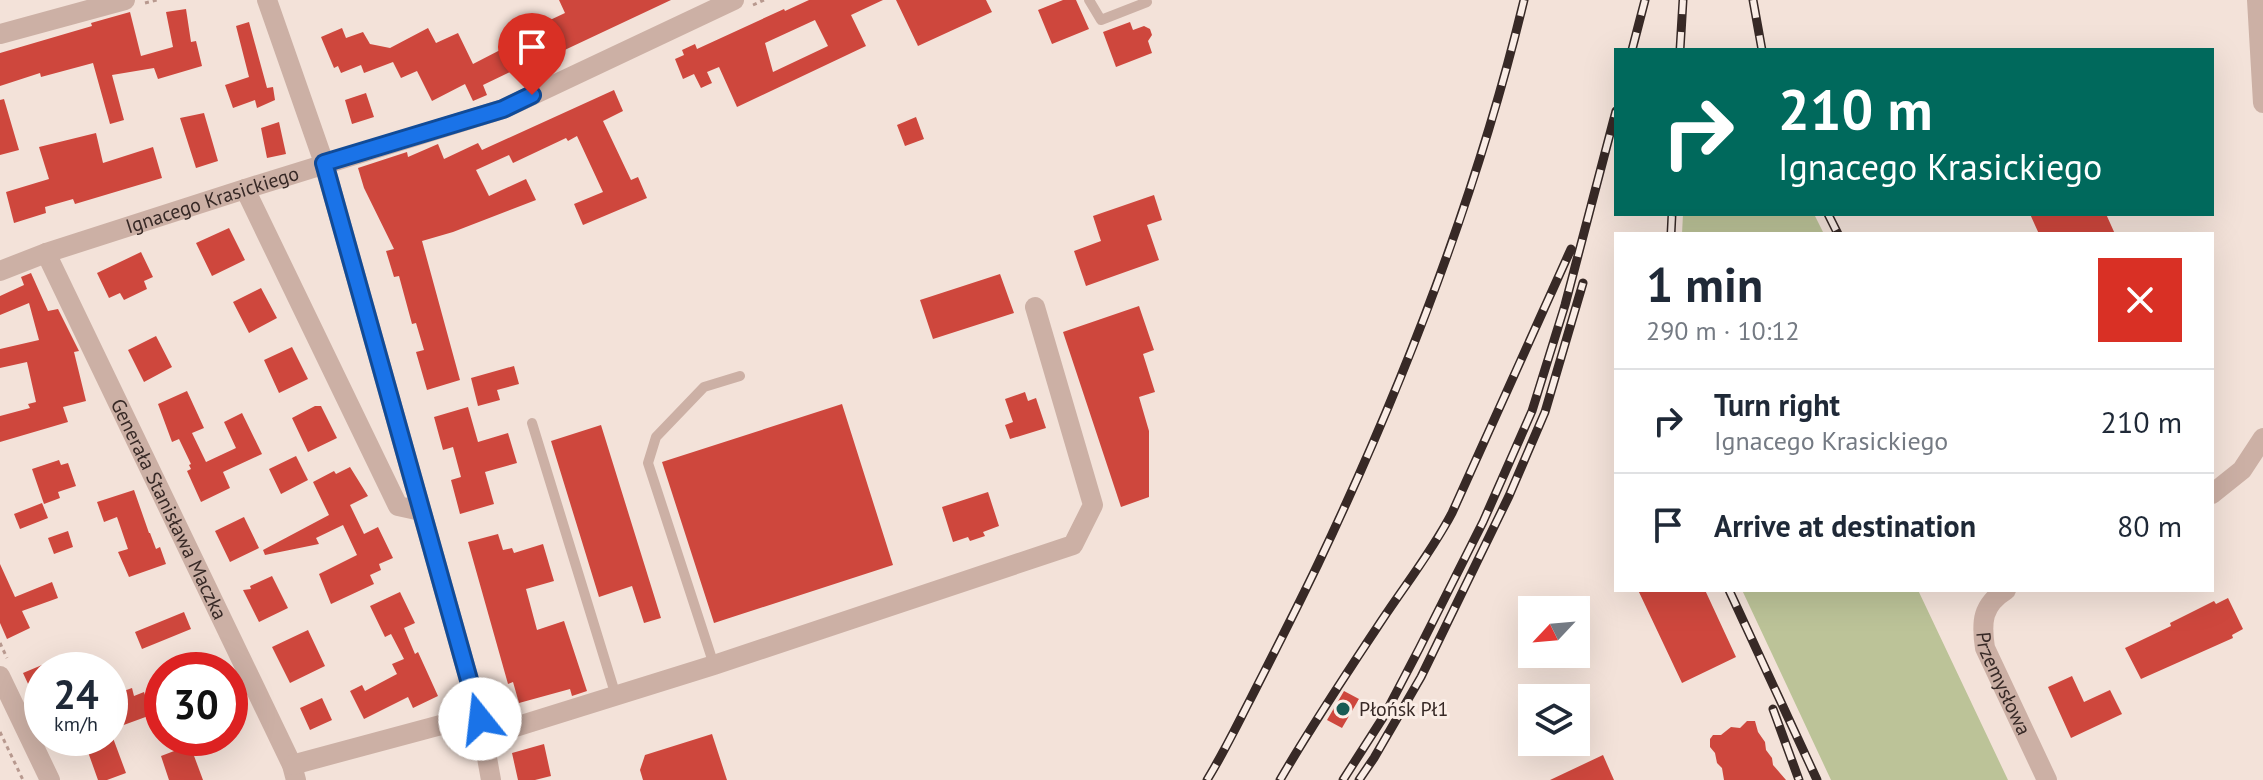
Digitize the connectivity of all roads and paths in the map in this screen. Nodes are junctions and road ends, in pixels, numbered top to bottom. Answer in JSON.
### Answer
{"nodes":[{"id":1,"x":125,"y":0,"type":"edge"},
{"id":2,"x":267,"y":0,"type":"edge"},
{"id":3,"x":764,"y":0,"type":"edge"},
{"id":4,"x":1089,"y":0,"type":"edge"},
{"id":5,"x":2257,"y":0,"type":"edge"},
{"id":6,"x":1147,"y":2,"type":"edge"},
{"id":7,"x":740,"y":4,"type":"edge"},
{"id":8,"x":0,"y":34,"type":"edge"},
{"id":9,"x":2263,"y":103,"type":"edge"},
{"id":10,"x":324,"y":163,"type":"junction"},
{"id":11,"x":245,"y":189,"type":"junction"},
{"id":12,"x":46,"y":253,"type":"junction"},
{"id":13,"x":0,"y":271,"type":"edge"},
{"id":14,"x":1035,"y":307,"type":"dead end"},
{"id":15,"x":740,"y":376,"type":"dead end"},
{"id":16,"x":532,"y":423,"type":"dead end"},
{"id":17,"x":2263,"y":438,"type":"edge"},
{"id":18,"x":2214,"y":492,"type":"edge"},
{"id":19,"x":421,"y":511,"type":"junction"},
{"id":20,"x":2003,"y":592,"type":"edge"},
{"id":21,"x":714,"y":665,"type":"junction"},
{"id":22,"x":0,"y":676,"type":"edge"},
{"id":23,"x":616,"y":696,"type":"junction"},
{"id":24,"x":480,"y":719,"type":"junction"},
{"id":25,"x":0,"y":732,"type":"edge"},
{"id":26,"x":294,"y":772,"type":"edge"},
{"id":27,"x":23,"y":780,"type":"edge"},
{"id":28,"x":50,"y":780,"type":"edge"},
{"id":29,"x":491,"y":780,"type":"edge"},
{"id":30,"x":2047,"y":780,"type":"edge"}],
"edges":[{"from":1,"to":8,"type":"street"},
{"from":2,"to":10,"type":"street"},
{"from":3,"to":7,"type":"path"},
{"from":4,"to":6,"type":"lane"},
{"from":5,"to":9,"type":"street"},
{"from":7,"to":10,"type":"street","name":"Ignacego Krasickiego"},
{"from":10,"to":11,"type":"street","name":"Ignacego Krasickiego"},
{"from":10,"to":19,"type":"street"},
{"from":11,"to":12,"type":"street","name":"Ignacego Krasickiego"},
{"from":11,"to":19,"type":"street"},
{"from":12,"to":13,"type":"street","name":"Ignacego Krasickiego"},
{"from":12,"to":26,"type":"street","name":"Generała Stanisława Maczka"},
{"from":14,"to":21,"type":"street","name":"Generała Stanisława Maczka"},
{"from":15,"to":21,"type":"lane"},
{"from":16,"to":23,"type":"lane"},
{"from":17,"to":18,"type":"street"},
{"from":19,"to":24,"type":"street"},
{"from":20,"to":30,"type":"street","name":"Przemysłowa"},
{"from":21,"to":23,"type":"street","name":"Generała Stanisława Maczka"},
{"from":22,"to":28,"type":"street"},
{"from":23,"to":24,"type":"street","name":"Generała Stanisława Maczka"},
{"from":24,"to":26,"type":"street","name":"Generała Stanisława Maczka"},
{"from":24,"to":29,"type":"street"},
{"from":25,"to":27,"type":"path"}]}
